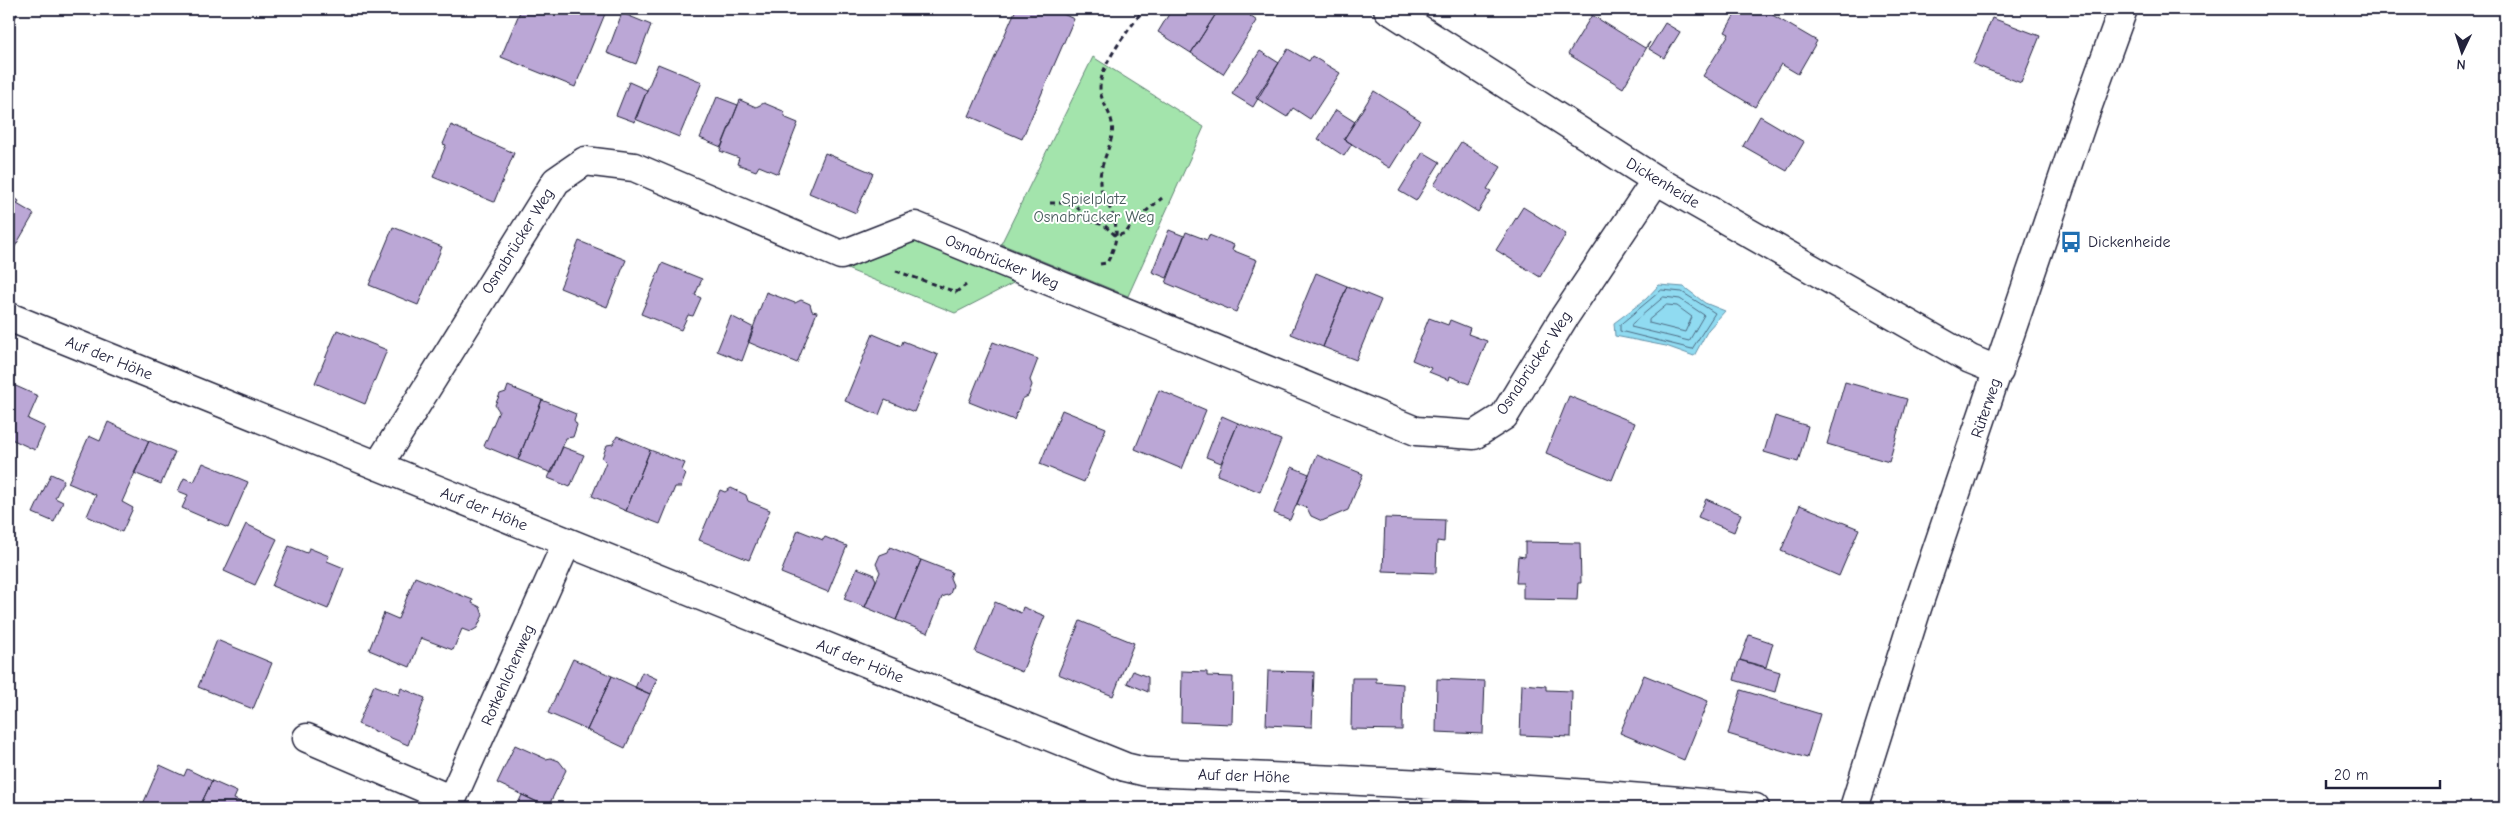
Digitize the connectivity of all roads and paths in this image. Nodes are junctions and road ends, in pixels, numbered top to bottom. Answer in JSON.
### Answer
{"nodes":[{"id":1,"x":19,"y":9,"type":"edge"},
{"id":2,"x":914,"y":9,"type":"edge"},
{"id":3,"x":1140,"y":9,"type":"edge"},
{"id":4,"x":1388,"y":9,"type":"edge"},
{"id":5,"x":2123,"y":9,"type":"edge"},
{"id":6,"x":920,"y":12,"type":"dead end"},
{"id":7,"x":9,"y":26,"type":"edge"},
{"id":8,"x":1656,"y":180,"type":"junction"},
{"id":9,"x":1162,"y":198,"type":"dead end"},
{"id":10,"x":1050,"y":203,"type":"dead end"},
{"id":11,"x":1116,"y":236,"type":"junction"},
{"id":12,"x":999,"y":261,"type":"junction"},
{"id":13,"x":891,"y":269,"type":"dead end"},
{"id":14,"x":1071,"y":291,"type":"junction"},
{"id":15,"x":9,"y":317,"type":"edge"},
{"id":16,"x":1999,"y":371,"type":"junction"},
{"id":17,"x":378,"y":466,"type":"junction"},
{"id":18,"x":567,"y":542,"type":"junction"},
{"id":19,"x":307,"y":738,"type":"dead end"},
{"id":20,"x":1437,"y":796,"type":"edge"},
{"id":21,"x":450,"y":804,"type":"edge"},
{"id":22,"x":1755,"y":808,"type":"edge"},
{"id":23,"x":1854,"y":808,"type":"edge"}],
"edges":[{"from":1,"to":7,"type":"path"},
{"from":2,"to":6,"type":"path"},
{"from":3,"to":11,"type":"path"},
{"from":4,"to":8,"type":"street","name":"Dickenheide"},
{"from":5,"to":16,"type":"street","name":"Rüterweg"},
{"from":8,"to":14,"type":"street","name":"Osnabrücker Weg"},
{"from":8,"to":16,"type":"street","name":"Dickenheide"},
{"from":9,"to":11,"type":"path"},
{"from":10,"to":11,"type":"path"},
{"from":11,"to":14,"type":"path"},
{"from":12,"to":13,"type":"path"},
{"from":12,"to":14,"type":"street","name":"Osnabrücker Weg"},
{"from":12,"to":17,"type":"street","name":"Osnabrücker Weg"},
{"from":15,"to":17,"type":"street","name":"Auf der Höhe"},
{"from":16,"to":23,"type":"street","name":"Rüterweg"},
{"from":17,"to":18,"type":"street","name":"Auf der Höhe"},
{"from":18,"to":20,"type":"street","name":"Auf der Höhe"},
{"from":18,"to":21,"type":"street","name":"Rotkehlchenweg"},
{"from":19,"to":21,"type":"street"},
{"from":20,"to":22,"type":"street","name":"Auf der Höhe"}]}
